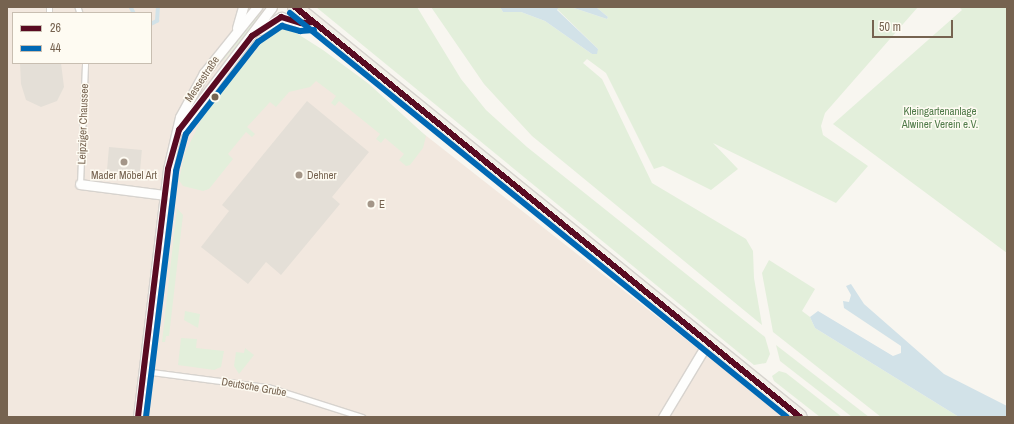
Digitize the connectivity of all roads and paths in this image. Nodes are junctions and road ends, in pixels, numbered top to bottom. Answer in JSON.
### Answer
{"nodes":[{"id":1,"x":243,"y":7,"type":"edge"},
{"id":2,"x":257,"y":7,"type":"edge"},
{"id":3,"x":272,"y":7,"type":"edge"},
{"id":4,"x":295,"y":7,"type":"edge"},
{"id":5,"x":313,"y":22,"type":"junction"},
{"id":6,"x":236,"y":33,"type":"junction"},
{"id":7,"x":252,"y":36,"type":"junction"},
{"id":8,"x":85,"y":64,"type":"edge"},
{"id":9,"x":179,"y":130,"type":"junction"},
{"id":10,"x":80,"y":184,"type":"joint"},
{"id":11,"x":165,"y":195,"type":"junction"},
{"id":12,"x":708,"y":342,"type":"junction"},
{"id":13,"x":144,"y":371,"type":"junction"},
{"id":14,"x":138,"y":417,"type":"edge"},
{"id":15,"x":362,"y":417,"type":"edge"},
{"id":16,"x":663,"y":417,"type":"edge"},
{"id":17,"x":800,"y":417,"type":"edge"}],
"edges":[{"from":1,"to":6,"type":"street","name":"Messestraße"},
{"from":2,"to":6,"type":"street","name":"Messestraße"},
{"from":3,"to":7,"type":"street","name":"Messestraße"},
{"from":4,"to":5,"type":"main road"},
{"from":5,"to":7,"type":"street","name":"Messestraße"},
{"from":5,"to":12,"type":"main road"},
{"from":6,"to":9,"type":"street","name":"Messestraße"},
{"from":7,"to":9,"type":"street","name":"Messestraße"},
{"from":8,"to":10,"type":"lane","name":"Leipziger Chaussee"},
{"from":9,"to":11,"type":"street","name":"Messestraße"},
{"from":10,"to":11,"type":"street"},
{"from":11,"to":13,"type":"street","name":"Messestraße"},
{"from":12,"to":16,"type":"street"},
{"from":12,"to":17,"type":"main road"},
{"from":13,"to":14,"type":"street","name":"Messestraße"},
{"from":13,"to":15,"type":"lane","name":"Deutsche Grube"}]}
